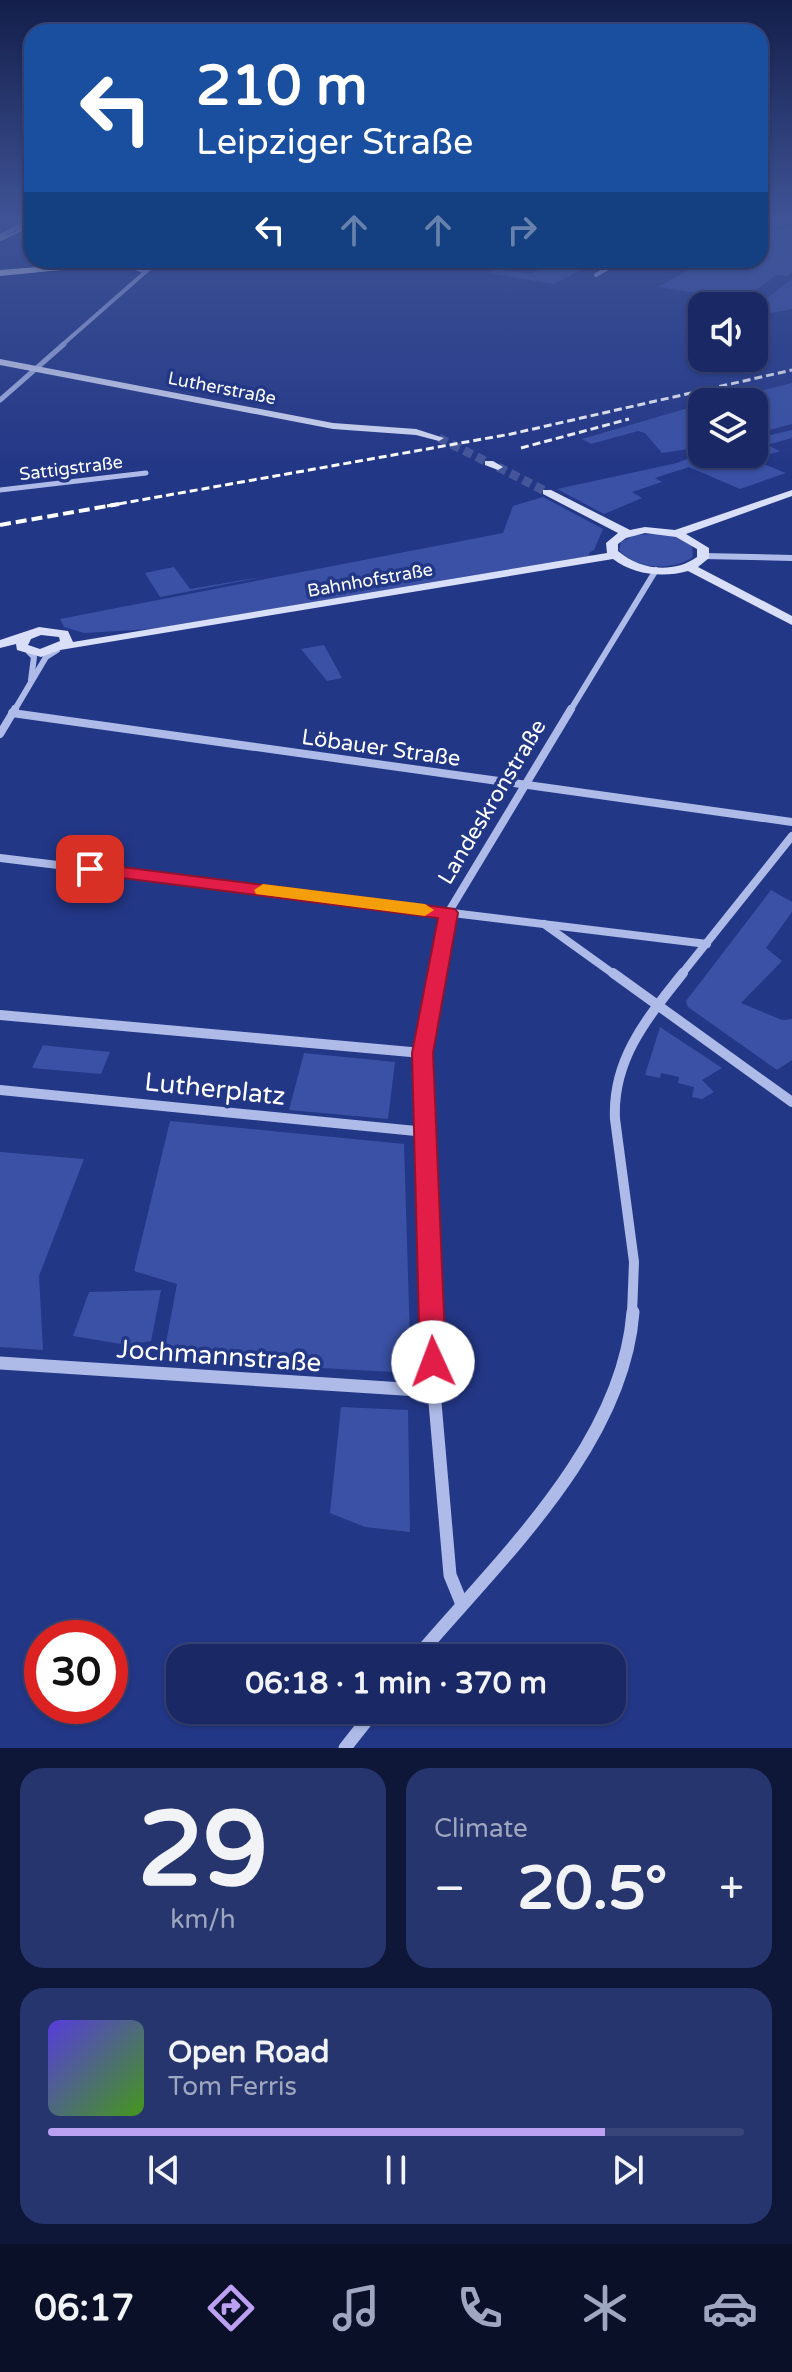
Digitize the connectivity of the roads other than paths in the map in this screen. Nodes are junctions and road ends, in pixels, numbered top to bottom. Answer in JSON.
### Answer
{"nodes":[{"id":1,"x":112,"y":302,"type":"edge"},
{"id":2,"x":0,"y":362,"type":"edge"},
{"id":3,"x":36,"y":369,"type":"junction"},
{"id":4,"x":0,"y":400,"type":"edge"},
{"id":5,"x":439,"y":438,"type":"tunnel mouth"},
{"id":6,"x":146,"y":473,"type":"dead end"},
{"id":7,"x":0,"y":490,"type":"edge"},
{"id":8,"x":547,"y":492,"type":"tunnel mouth"},
{"id":9,"x":792,"y":493,"type":"edge"},
{"id":10,"x":627,"y":533,"type":"junction"},
{"id":11,"x":677,"y":533,"type":"junction"},
{"id":12,"x":614,"y":555,"type":"junction"},
{"id":13,"x":703,"y":556,"type":"junction"},
{"id":14,"x":792,"y":558,"type":"edge"},
{"id":15,"x":689,"y":567,"type":"junction"},
{"id":16,"x":656,"y":570,"type":"junction"},
{"id":17,"x":792,"y":621,"type":"edge"},
{"id":18,"x":62,"y":644,"type":"junction"},
{"id":19,"x":26,"y":646,"type":"junction"},
{"id":20,"x":0,"y":647,"type":"edge"},
{"id":21,"x":31,"y":680,"type":"junction"},
{"id":22,"x":12,"y":713,"type":"junction"},
{"id":23,"x":0,"y":734,"type":"edge"},
{"id":24,"x":525,"y":786,"type":"junction"},
{"id":25,"x":792,"y":822,"type":"edge"},
{"id":26,"x":792,"y":836,"type":"edge"},
{"id":27,"x":0,"y":858,"type":"edge"},
{"id":28,"x":448,"y":913,"type":"junction"},
{"id":29,"x":543,"y":923,"type":"junction"},
{"id":30,"x":707,"y":944,"type":"junction"},
{"id":31,"x":656,"y":1007,"type":"junction"},
{"id":32,"x":0,"y":1015,"type":"edge"},
{"id":33,"x":422,"y":1053,"type":"junction"},
{"id":34,"x":0,"y":1090,"type":"edge"},
{"id":35,"x":792,"y":1102,"type":"edge"},
{"id":36,"x":426,"y":1132,"type":"junction"},
{"id":37,"x":0,"y":1363,"type":"edge"},
{"id":38,"x":434,"y":1391,"type":"junction"},
{"id":39,"x":461,"y":1602,"type":"junction"},
{"id":40,"x":427,"y":1644,"type":"edge"},
{"id":41,"x":364,"y":1724,"type":"edge"},
{"id":42,"x":345,"y":1748,"type":"edge"}],
"edges":[{"from":1,"to":3,"type":"street"},
{"from":2,"to":3,"type":"main road","name":"Lutherstraße"},
{"from":3,"to":4,"type":"street"},
{"from":3,"to":5,"type":"main road","name":"Lutherstraße"},
{"from":6,"to":7,"type":"street","name":"Sattigstraße"},
{"from":8,"to":10,"type":"main road"},
{"from":9,"to":11,"type":"main road"},
{"from":10,"to":11,"type":"main road"},
{"from":10,"to":12,"type":"main road"},
{"from":11,"to":13,"type":"main road"},
{"from":12,"to":16,"type":"main road"},
{"from":12,"to":18,"type":"main road","name":"Bahnhofstraße"},
{"from":13,"to":14,"type":"street"},
{"from":13,"to":15,"type":"main road"},
{"from":15,"to":16,"type":"main road"},
{"from":15,"to":17,"type":"main road"},
{"from":16,"to":24,"type":"street","name":"Landeskronstraße"},
{"from":18,"to":19,"type":"main road"},
{"from":18,"to":19,"type":"main road"},
{"from":18,"to":21,"type":"street"},
{"from":19,"to":20,"type":"main road"},
{"from":19,"to":21,"type":"street"},
{"from":21,"to":22,"type":"street"},
{"from":22,"to":23,"type":"street"},
{"from":22,"to":24,"type":"street","name":"Löbauer Straße"},
{"from":24,"to":25,"type":"street","name":"Löbauer Straße"},
{"from":24,"to":28,"type":"street","name":"Landeskronstraße"},
{"from":26,"to":30,"type":"street"},
{"from":27,"to":28,"type":"street"},
{"from":28,"to":29,"type":"street"},
{"from":28,"to":33,"type":"street","name":"Landeskronstraße"},
{"from":29,"to":30,"type":"street"},
{"from":29,"to":31,"type":"street"},
{"from":30,"to":31,"type":"street"},
{"from":31,"to":35,"type":"street"},
{"from":31,"to":39,"type":"street"},
{"from":32,"to":33,"type":"street"},
{"from":33,"to":36,"type":"street","name":"Landeskronstraße"},
{"from":34,"to":36,"type":"street","name":"Lutherplatz"},
{"from":36,"to":38,"type":"street","name":"Landeskronstraße"},
{"from":37,"to":38,"type":"street","name":"Jochmannstraße"},
{"from":38,"to":39,"type":"street","name":"Landeskronstraße"},
{"from":39,"to":40,"type":"street"},
{"from":41,"to":42,"type":"street"}]}
